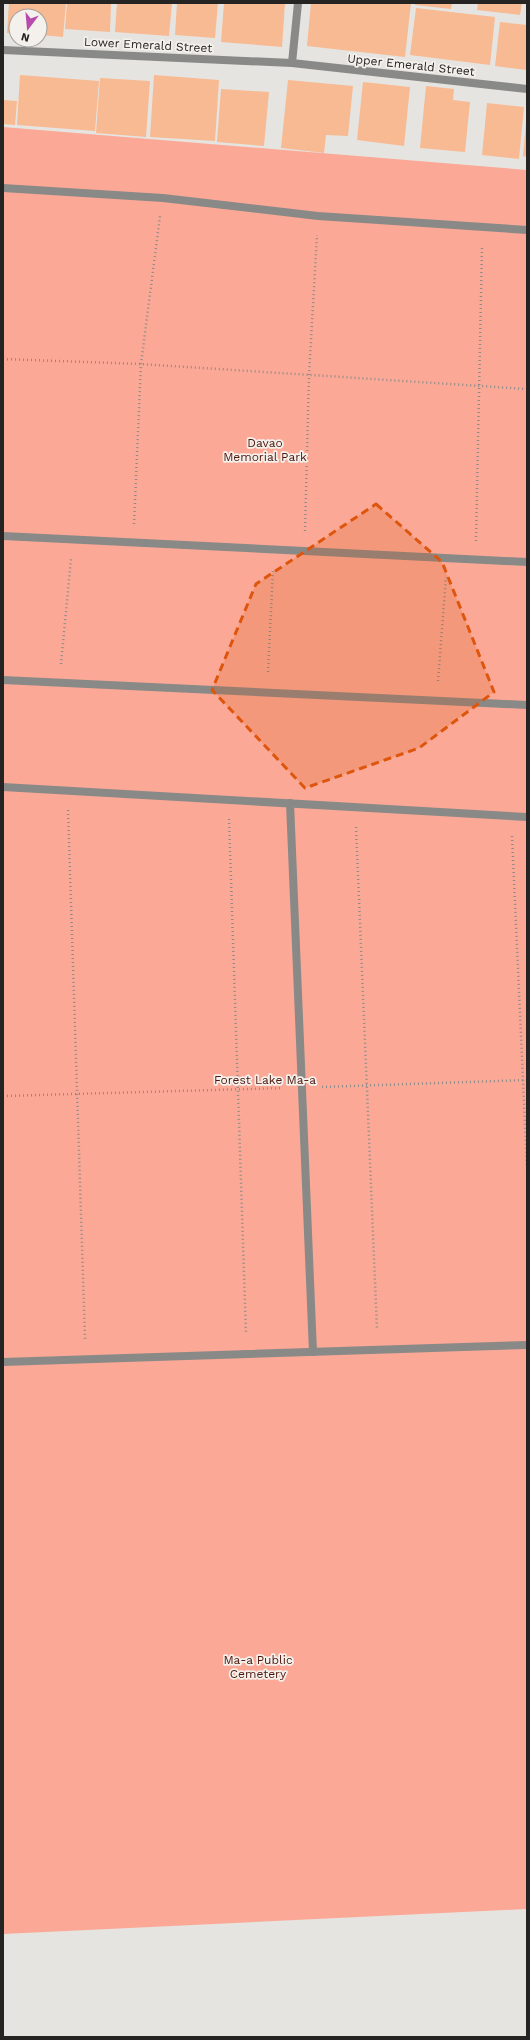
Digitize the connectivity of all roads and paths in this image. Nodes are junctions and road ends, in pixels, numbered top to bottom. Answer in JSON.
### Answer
{"nodes":[{"id":1,"x":298,"y":3,"type":"edge"},
{"id":2,"x":3,"y":50,"type":"edge"},
{"id":3,"x":292,"y":63,"type":"junction"},
{"id":4,"x":527,"y":90,"type":"edge"},
{"id":5,"x":3,"y":188,"type":"edge"},
{"id":6,"x":163,"y":198,"type":"junction"},
{"id":7,"x":318,"y":216,"type":"junction"},
{"id":8,"x":482,"y":227,"type":"junction"},
{"id":9,"x":527,"y":230,"type":"edge"},
{"id":10,"x":3,"y":359,"type":"edge"},
{"id":11,"x":141,"y":364,"type":"junction"},
{"id":12,"x":310,"y":375,"type":"junction"},
{"id":13,"x":479,"y":386,"type":"junction"},
{"id":14,"x":527,"y":390,"type":"edge"},
{"id":15,"x":3,"y":536,"type":"edge"},
{"id":16,"x":73,"y":539,"type":"junction"},
{"id":17,"x":133,"y":542,"type":"junction"},
{"id":18,"x":274,"y":549,"type":"junction"},
{"id":19,"x":304,"y":551,"type":"junction"},
{"id":20,"x":448,"y":558,"type":"junction"},
{"id":21,"x":475,"y":559,"type":"junction"},
{"id":22,"x":527,"y":562,"type":"edge"},
{"id":23,"x":3,"y":680,"type":"edge"},
{"id":24,"x":59,"y":684,"type":"junction"},
{"id":25,"x":267,"y":692,"type":"junction"},
{"id":26,"x":437,"y":701,"type":"junction"},
{"id":27,"x":527,"y":705,"type":"edge"},
{"id":28,"x":3,"y":787,"type":"edge"},
{"id":29,"x":67,"y":791,"type":"junction"},
{"id":30,"x":228,"y":800,"type":"junction"},
{"id":31,"x":290,"y":804,"type":"junction"},
{"id":32,"x":355,"y":807,"type":"junction"},
{"id":33,"x":511,"y":816,"type":"junction"},
{"id":34,"x":527,"y":817,"type":"edge"},
{"id":35,"x":527,"y":1080,"type":"edge"},
{"id":36,"x":523,"y":1081,"type":"junction"},
{"id":37,"x":367,"y":1085,"type":"junction"},
{"id":38,"x":302,"y":1087,"type":"junction"},
{"id":39,"x":238,"y":1089,"type":"junction"},
{"id":40,"x":77,"y":1094,"type":"junction"},
{"id":41,"x":3,"y":1096,"type":"edge"},
{"id":42,"x":527,"y":1169,"type":"edge"},
{"id":43,"x":527,"y":1345,"type":"edge"},
{"id":44,"x":378,"y":1350,"type":"junction"},
{"id":45,"x":313,"y":1352,"type":"junction"},
{"id":46,"x":247,"y":1354,"type":"junction"},
{"id":47,"x":86,"y":1360,"type":"junction"},
{"id":48,"x":3,"y":1362,"type":"edge"}],
"edges":[{"from":1,"to":3,"type":"street"},
{"from":2,"to":3,"type":"street","name":"Lower Emerald Street"},
{"from":3,"to":4,"type":"street","name":"Upper Emerald Street"},
{"from":5,"to":6,"type":"street"},
{"from":6,"to":7,"type":"street"},
{"from":6,"to":11,"type":"path"},
{"from":7,"to":8,"type":"street"},
{"from":7,"to":12,"type":"path"},
{"from":8,"to":9,"type":"street"},
{"from":8,"to":13,"type":"path"},
{"from":10,"to":11,"type":"path"},
{"from":11,"to":12,"type":"path"},
{"from":11,"to":17,"type":"path"},
{"from":12,"to":13,"type":"path"},
{"from":12,"to":19,"type":"path"},
{"from":13,"to":14,"type":"path"},
{"from":13,"to":21,"type":"path"},
{"from":15,"to":16,"type":"street"},
{"from":16,"to":17,"type":"street"},
{"from":16,"to":24,"type":"path"},
{"from":17,"to":18,"type":"street"},
{"from":18,"to":19,"type":"street"},
{"from":18,"to":25,"type":"path"},
{"from":19,"to":20,"type":"street"},
{"from":20,"to":21,"type":"street"},
{"from":20,"to":26,"type":"path"},
{"from":21,"to":22,"type":"street"},
{"from":23,"to":24,"type":"street"},
{"from":24,"to":25,"type":"street"},
{"from":25,"to":26,"type":"street"},
{"from":26,"to":27,"type":"street"},
{"from":28,"to":29,"type":"street"},
{"from":29,"to":30,"type":"street"},
{"from":29,"to":40,"type":"path"},
{"from":30,"to":31,"type":"street"},
{"from":30,"to":39,"type":"path"},
{"from":31,"to":32,"type":"street"},
{"from":31,"to":38,"type":"street"},
{"from":32,"to":33,"type":"street"},
{"from":32,"to":37,"type":"path"},
{"from":33,"to":34,"type":"street"},
{"from":33,"to":36,"type":"path"},
{"from":35,"to":36,"type":"path"},
{"from":36,"to":37,"type":"path"},
{"from":36,"to":42,"type":"path"},
{"from":37,"to":38,"type":"path"},
{"from":37,"to":44,"type":"path"},
{"from":38,"to":39,"type":"path"},
{"from":38,"to":45,"type":"street"},
{"from":39,"to":40,"type":"path"},
{"from":39,"to":46,"type":"path"},
{"from":40,"to":41,"type":"path"},
{"from":40,"to":47,"type":"path"},
{"from":43,"to":44,"type":"street"},
{"from":44,"to":45,"type":"street"},
{"from":45,"to":46,"type":"street"},
{"from":46,"to":47,"type":"street"},
{"from":47,"to":48,"type":"street"}]}
